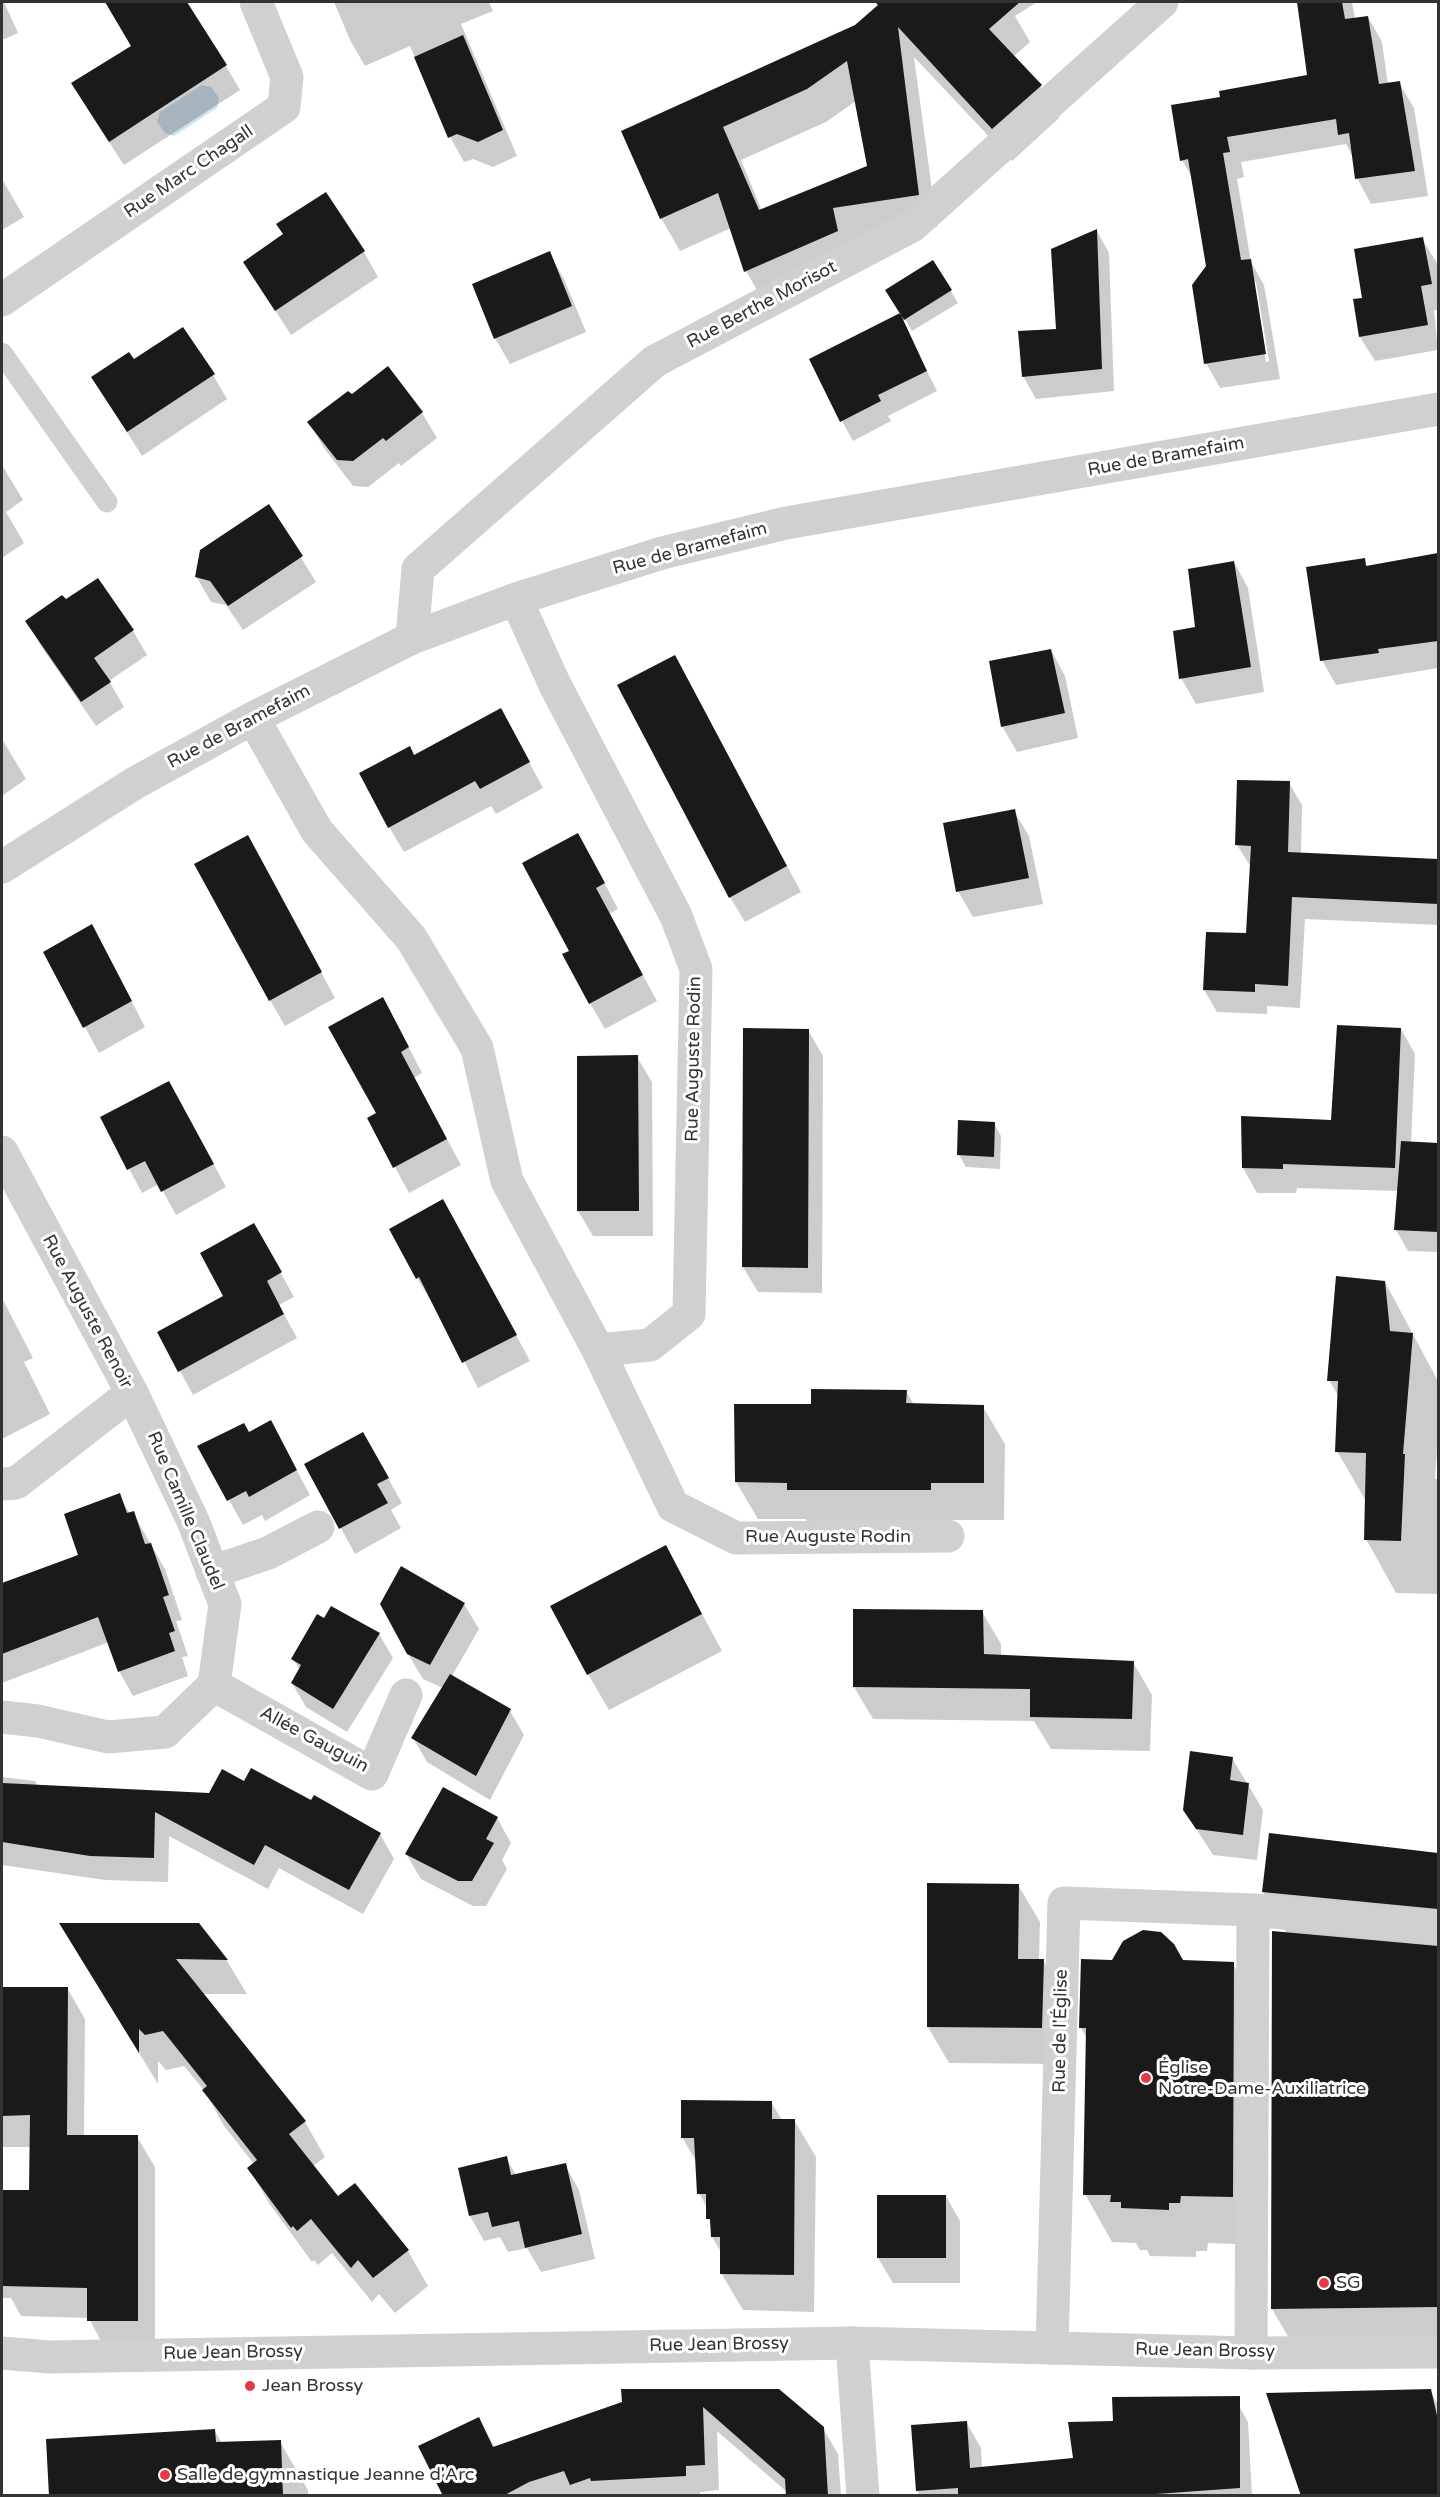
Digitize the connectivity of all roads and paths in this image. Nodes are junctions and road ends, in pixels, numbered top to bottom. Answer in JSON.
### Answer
{"nodes":[{"id":1,"x":256,"y":2,"type":"edge"},
{"id":2,"x":1162,"y":2,"type":"edge"},
{"id":3,"x":2,"y":300,"type":"edge"},
{"id":4,"x":2,"y":353,"type":"edge"},
{"id":5,"x":1438,"y":409,"type":"edge"},
{"id":6,"x":107,"y":502,"type":"dead end"},
{"id":7,"x":516,"y":599,"type":"junction"},
{"id":8,"x":412,"y":638,"type":"junction"},
{"id":9,"x":253,"y":718,"type":"junction"},
{"id":10,"x":2,"y":867,"type":"edge"},
{"id":11,"x":2,"y":1152,"type":"edge"},
{"id":12,"x":598,"y":1350,"type":"junction"},
{"id":13,"x":132,"y":1393,"type":"junction"},
{"id":14,"x":2,"y":1484,"type":"edge"},
{"id":15,"x":318,"y":1527,"type":"dead end"},
{"id":16,"x":948,"y":1536,"type":"dead end"},
{"id":17,"x":213,"y":1572,"type":"junction"},
{"id":18,"x":214,"y":1685,"type":"junction"},
{"id":19,"x":406,"y":1695,"type":"dead end"},
{"id":20,"x":2,"y":1717,"type":"edge"},
{"id":21,"x":1253,"y":1910,"type":"junction"},
{"id":22,"x":1438,"y":1928,"type":"edge"},
{"id":23,"x":852,"y":2343,"type":"junction"},
{"id":24,"x":1052,"y":2348,"type":"junction"},
{"id":25,"x":1251,"y":2353,"type":"junction"},
{"id":26,"x":1438,"y":2353,"type":"edge"},
{"id":27,"x":2,"y":2354,"type":"edge"},
{"id":28,"x":863,"y":2496,"type":"edge"}],
"edges":[{"from":1,"to":3,"type":"street","name":"Rue Marc Chagall"},
{"from":2,"to":8,"type":"street","name":"Rue Berthe Morisot"},
{"from":4,"to":6,"type":"lane"},
{"from":5,"to":7,"type":"street","name":"Rue de Bramefaim"},
{"from":7,"to":8,"type":"street","name":"Rue de Bramefaim"},
{"from":7,"to":12,"type":"street","name":"Rue Auguste Rodin"},
{"from":8,"to":9,"type":"street","name":"Rue de Bramefaim"},
{"from":9,"to":10,"type":"street","name":"Rue de Bramefaim"},
{"from":9,"to":12,"type":"street","name":"Rue Auguste Rodin"},
{"from":11,"to":13,"type":"street","name":"Rue Auguste Renoir"},
{"from":12,"to":16,"type":"street","name":"Rue Auguste Rodin"},
{"from":13,"to":14,"type":"street","name":"Rue Auguste Renoir"},
{"from":13,"to":17,"type":"street","name":"Rue Camille Claudel"},
{"from":15,"to":17,"type":"street"},
{"from":17,"to":18,"type":"street","name":"Rue Camille Claudel"},
{"from":18,"to":19,"type":"street","name":"Allée Gauguin"},
{"from":18,"to":20,"type":"street"},
{"from":21,"to":22,"type":"street","name":"Rue de l'Église"},
{"from":21,"to":24,"type":"street","name":"Rue de l'Église"},
{"from":21,"to":25,"type":"street"},
{"from":23,"to":24,"type":"street","name":"Rue Jean Brossy"},
{"from":23,"to":27,"type":"street","name":"Rue Jean Brossy"},
{"from":23,"to":28,"type":"street"},
{"from":24,"to":25,"type":"street","name":"Rue Jean Brossy"},
{"from":25,"to":26,"type":"street","name":"Rue Jean Brossy"}]}
